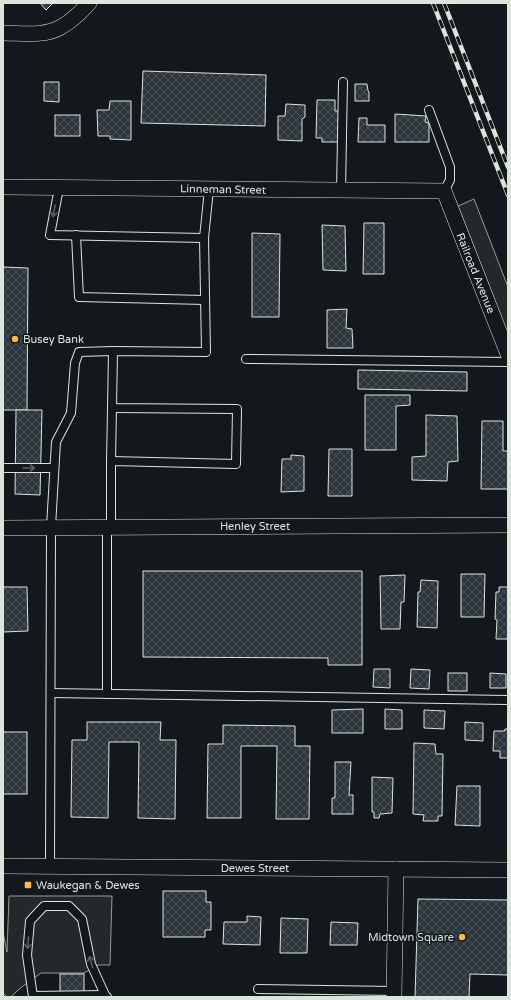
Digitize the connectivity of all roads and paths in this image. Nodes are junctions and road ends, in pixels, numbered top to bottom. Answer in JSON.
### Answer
{"nodes":[{"id":1,"x":89,"y":3,"type":"edge"},
{"id":2,"x":3,"y":33,"type":"edge"},
{"id":3,"x":342,"y":82,"type":"dead end"},
{"id":4,"x":429,"y":110,"type":"dead end"},
{"id":5,"x":3,"y":187,"type":"edge"},
{"id":6,"x":59,"y":188,"type":"junction"},
{"id":7,"x":209,"y":189,"type":"junction"},
{"id":8,"x":341,"y":191,"type":"junction"},
{"id":9,"x":444,"y":191,"type":"junction"},
{"id":10,"x":76,"y":235,"type":"junction"},
{"id":11,"x":204,"y":238,"type":"junction"},
{"id":12,"x":205,"y":300,"type":"junction"},
{"id":13,"x":113,"y":351,"type":"junction"},
{"id":14,"x":508,"y":354,"type":"edge"},
{"id":15,"x":246,"y":358,"type":"dead end"},
{"id":16,"x":508,"y":362,"type":"edge"},
{"id":17,"x":112,"y":408,"type":"junction"},
{"id":18,"x":110,"y":461,"type":"junction"},
{"id":19,"x":3,"y":468,"type":"edge"},
{"id":20,"x":54,"y":468,"type":"junction"},
{"id":21,"x":508,"y":525,"type":"edge"},
{"id":22,"x":51,"y":527,"type":"junction"},
{"id":23,"x":109,"y":527,"type":"junction"},
{"id":24,"x":3,"y":528,"type":"edge"},
{"id":25,"x":51,"y":693,"type":"junction"},
{"id":26,"x":106,"y":694,"type":"junction"},
{"id":27,"x":508,"y":700,"type":"edge"},
{"id":28,"x":3,"y":866,"type":"edge"},
{"id":29,"x":50,"y":867,"type":"junction"},
{"id":30,"x":396,"y":869,"type":"junction"},
{"id":31,"x":508,"y":870,"type":"edge"},
{"id":32,"x":258,"y":989,"type":"dead end"},
{"id":33,"x":321,"y":994,"type":"edge"},
{"id":34,"x":360,"y":994,"type":"edge"},
{"id":35,"x":394,"y":994,"type":"edge"},
{"id":36,"x":33,"y":996,"type":"edge"},
{"id":37,"x":106,"y":996,"type":"edge"}],
"edges":[{"from":1,"to":2,"type":"street"},
{"from":3,"to":8,"type":"lane"},
{"from":4,"to":9,"type":"lane"},
{"from":5,"to":6,"type":"street","name":"Linneman Street"},
{"from":6,"to":7,"type":"street","name":"Linneman Street"},
{"from":6,"to":10,"type":"lane","one_way":true},
{"from":7,"to":8,"type":"street","name":"Linneman Street"},
{"from":7,"to":11,"type":"lane"},
{"from":8,"to":9,"type":"street","name":"Linneman Street"},
{"from":9,"to":14,"type":"street","name":"Railroad Avenue"},
{"from":10,"to":11,"type":"lane"},
{"from":10,"to":12,"type":"lane"},
{"from":11,"to":12,"type":"lane"},
{"from":12,"to":13,"type":"lane"},
{"from":13,"to":17,"type":"lane"},
{"from":13,"to":20,"type":"lane"},
{"from":15,"to":16,"type":"lane"},
{"from":17,"to":18,"type":"lane"},
{"from":17,"to":18,"type":"lane"},
{"from":18,"to":23,"type":"lane"},
{"from":19,"to":20,"type":"lane","one_way":true},
{"from":20,"to":22,"type":"lane"},
{"from":21,"to":23,"type":"street","name":"Henley Street"},
{"from":22,"to":23,"type":"street","name":"Henley Street"},
{"from":22,"to":24,"type":"street","name":"Henley Street"},
{"from":22,"to":25,"type":"lane"},
{"from":23,"to":26,"type":"lane"},
{"from":25,"to":26,"type":"lane"},
{"from":25,"to":29,"type":"lane"},
{"from":26,"to":27,"type":"lane"},
{"from":28,"to":29,"type":"street","name":"Dewes Street"},
{"from":29,"to":30,"type":"street","name":"Dewes Street"},
{"from":30,"to":31,"type":"street","name":"Dewes Street"},
{"from":30,"to":35,"type":"street"},
{"from":32,"to":33,"type":"lane"},
{"from":33,"to":34,"type":"lane"},
{"from":34,"to":35,"type":"lane"},
{"from":36,"to":37,"type":"lane"},
{"from":37,"to":36,"type":"lane","one_way":true}]}
